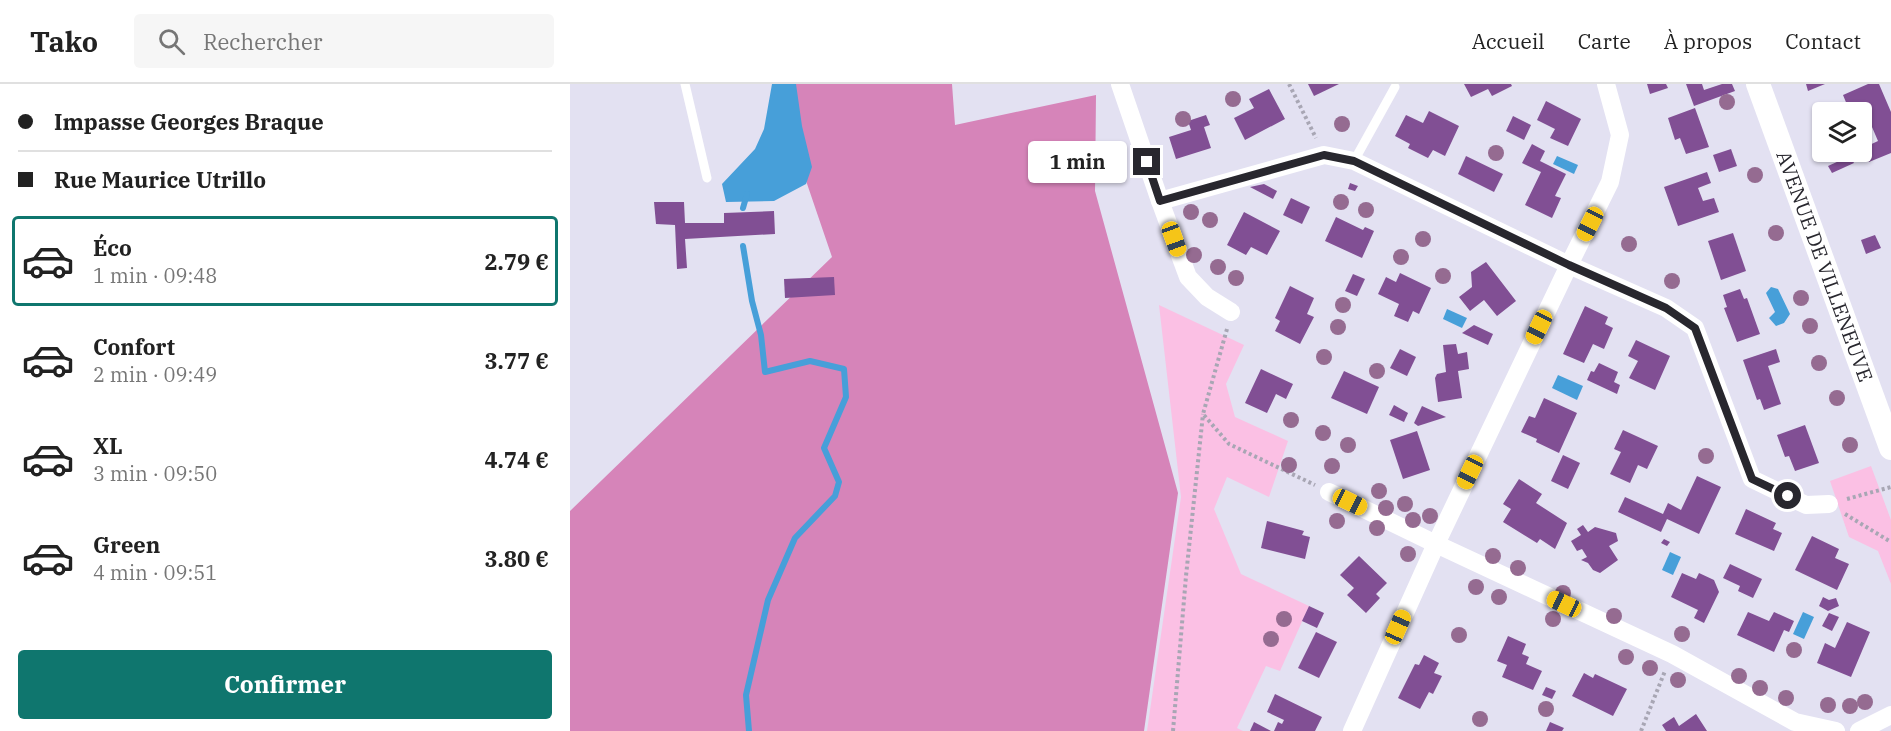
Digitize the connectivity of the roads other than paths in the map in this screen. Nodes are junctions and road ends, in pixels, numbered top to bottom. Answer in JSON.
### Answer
{"nodes":[{"id":1,"x":685,"y":84,"type":"edge"},
{"id":2,"x":1120,"y":84,"type":"edge"},
{"id":3,"x":1606,"y":84,"type":"edge"},
{"id":4,"x":1758,"y":84,"type":"edge"},
{"id":5,"x":1395,"y":87,"type":"dead end"},
{"id":6,"x":1354,"y":161,"type":"junction"},
{"id":7,"x":707,"y":178,"type":"dead end"},
{"id":8,"x":1160,"y":201,"type":"junction"},
{"id":9,"x":1569,"y":265,"type":"junction"},
{"id":10,"x":1231,"y":312,"type":"road end"},
{"id":11,"x":1891,"y":448,"type":"edge"},
{"id":12,"x":1329,"y":492,"type":"road end"},
{"id":13,"x":1829,"y":504,"type":"road end"},
{"id":14,"x":1436,"y":544,"type":"junction"},
{"id":15,"x":1891,"y":715,"type":"edge"},
{"id":16,"x":1352,"y":731,"type":"edge"},
{"id":17,"x":1836,"y":731,"type":"edge"},
{"id":18,"x":1859,"y":731,"type":"edge"}],
"edges":[{"from":1,"to":7,"type":"lane"},
{"from":2,"to":8,"type":"street"},
{"from":3,"to":9,"type":"street"},
{"from":4,"to":11,"type":"main road","name":"AVENUE DE VILLENEUVE"},
{"from":5,"to":6,"type":"lane"},
{"from":6,"to":8,"type":"street"},
{"from":6,"to":9,"type":"street"},
{"from":8,"to":10,"type":"street"},
{"from":9,"to":13,"type":"street"},
{"from":9,"to":14,"type":"street"},
{"from":12,"to":14,"type":"street"},
{"from":14,"to":16,"type":"street"},
{"from":14,"to":17,"type":"street"},
{"from":15,"to":18,"type":"street"}]}
